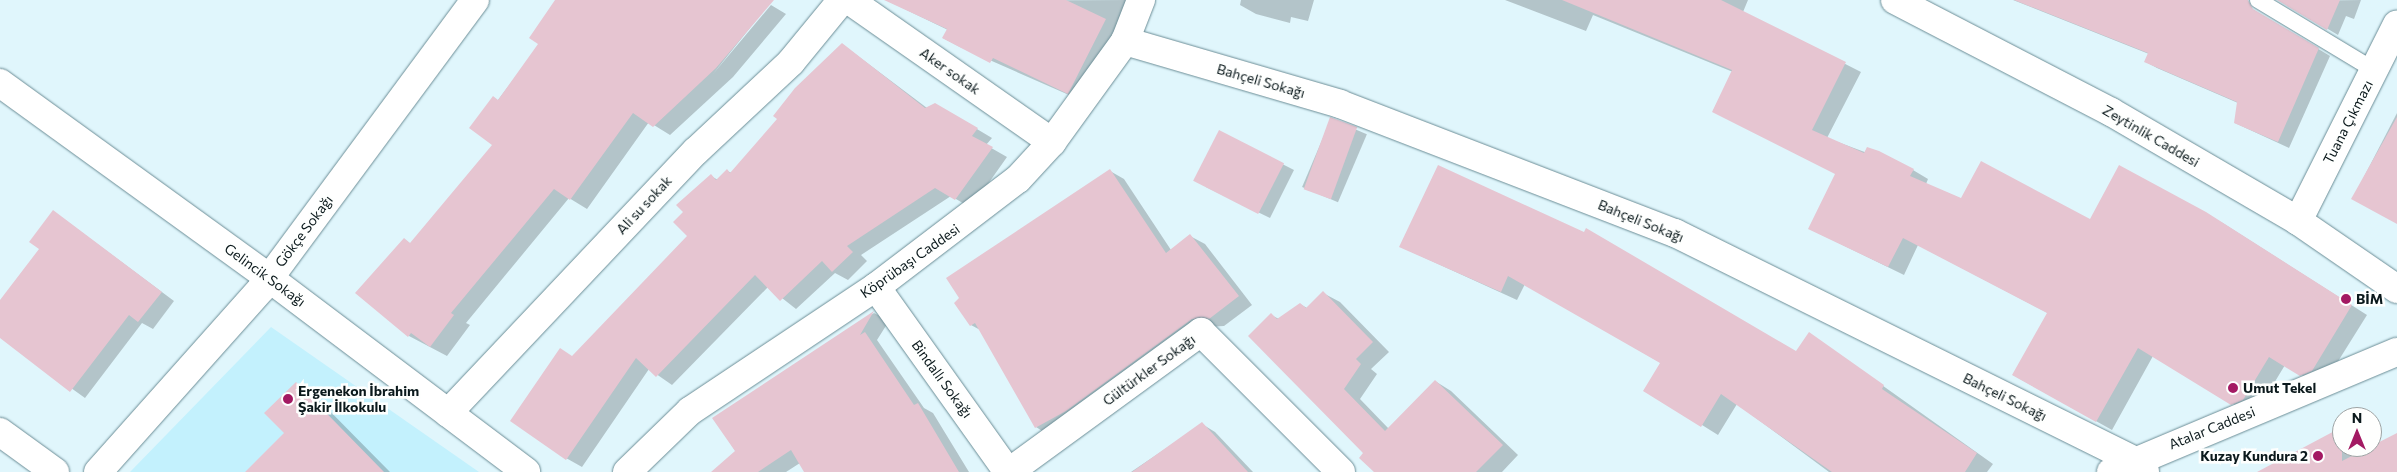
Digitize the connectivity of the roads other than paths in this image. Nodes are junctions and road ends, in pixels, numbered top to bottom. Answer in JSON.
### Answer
{"nodes":[{"id":1,"x":476,"y":0,"type":"edge"},
{"id":2,"x":842,"y":0,"type":"edge"},
{"id":3,"x":849,"y":0,"type":"edge"},
{"id":4,"x":1141,"y":0,"type":"edge"},
{"id":5,"x":1895,"y":0,"type":"edge"},
{"id":6,"x":2258,"y":0,"type":"edge"},
{"id":7,"x":2397,"y":24,"type":"edge"},
{"id":8,"x":1125,"y":41,"type":"junction"},
{"id":9,"x":2374,"y":70,"type":"junction"},
{"id":10,"x":0,"y":82,"type":"edge"},
{"id":11,"x":1052,"y":142,"type":"junction"},
{"id":12,"x":2298,"y":221,"type":"junction"},
{"id":13,"x":269,"y":278,"type":"junction"},
{"id":14,"x":876,"y":287,"type":"junction"},
{"id":15,"x":2397,"y":289,"type":"edge"},
{"id":16,"x":2397,"y":352,"type":"edge"},
{"id":17,"x":448,"y":413,"type":"junction"},
{"id":18,"x":0,"y":432,"type":"edge"},
{"id":19,"x":2130,"y":468,"type":"edge"},
{"id":20,"x":55,"y":472,"type":"edge"},
{"id":21,"x":98,"y":472,"type":"edge"},
{"id":22,"x":526,"y":472,"type":"edge"},
{"id":23,"x":627,"y":472,"type":"edge"},
{"id":24,"x":1009,"y":472,"type":"edge"},
{"id":25,"x":1341,"y":472,"type":"edge"}],
"edges":[{"from":1,"to":13,"type":"street","name":"Gökçe Sokağı"},
{"from":2,"to":17,"type":"street","name":"Ali su sokak"},
{"from":3,"to":11,"type":"street","name":"Aker sokak"},
{"from":4,"to":8,"type":"street","name":"Köprübaşı Caddesi"},
{"from":5,"to":12,"type":"street","name":"Zeytinlik Caddesi"},
{"from":6,"to":9,"type":"lane"},
{"from":7,"to":9,"type":"street","name":"Tuana Çıkmazı"},
{"from":8,"to":11,"type":"street","name":"Köprübaşı Caddesi"},
{"from":8,"to":19,"type":"street","name":"Bahçeli Sokağı"},
{"from":9,"to":12,"type":"street","name":"Tuana Çıkmazı"},
{"from":10,"to":13,"type":"street","name":"Gelincik Sokağı"},
{"from":11,"to":14,"type":"street","name":"Köprübaşı Caddesi"},
{"from":12,"to":15,"type":"street","name":"Zeytinlik Caddesi"},
{"from":13,"to":17,"type":"street","name":"Gelincik Sokağı"},
{"from":13,"to":21,"type":"street","name":"Gökçe Sokağı"},
{"from":14,"to":23,"type":"street","name":"Köprübaşı Caddesi"},
{"from":14,"to":24,"type":"street","name":"Bindallı Sokağı"},
{"from":16,"to":19,"type":"street","name":"Atalar Caddesi"},
{"from":17,"to":22,"type":"street","name":"Gelincik Sokağı"},
{"from":18,"to":20,"type":"street"},
{"from":24,"to":25,"type":"street","name":"Gültürkler Sokağı"}]}
